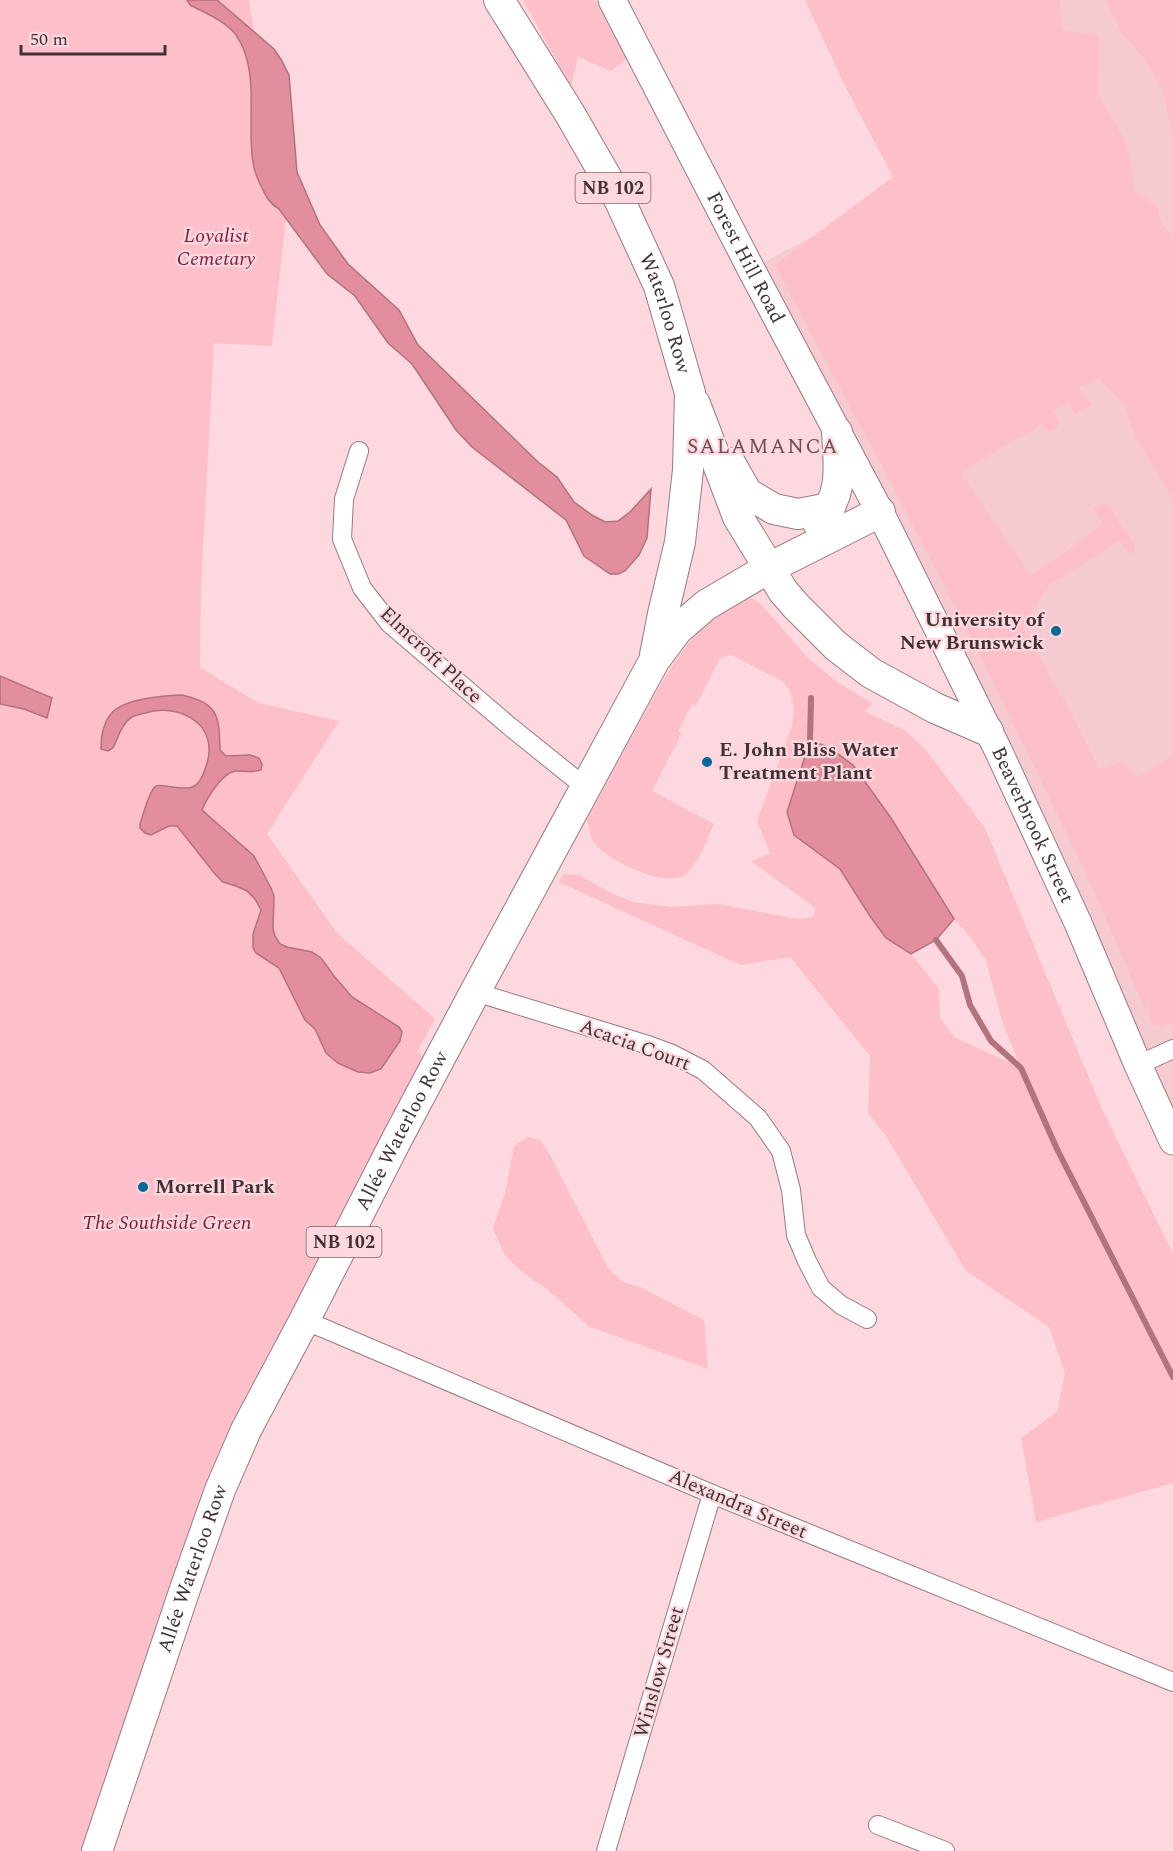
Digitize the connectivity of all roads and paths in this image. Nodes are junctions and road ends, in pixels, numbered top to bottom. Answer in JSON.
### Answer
{"nodes":[{"id":1,"x":499,"y":0,"type":"edge"},
{"id":2,"x":612,"y":0,"type":"edge"},
{"id":3,"x":690,"y":393,"type":"junction"},
{"id":4,"x":837,"y":432,"type":"junction"},
{"id":5,"x":359,"y":451,"type":"dead end"},
{"id":6,"x":830,"y":508,"type":"junction"},
{"id":7,"x":880,"y":512,"type":"junction"},
{"id":8,"x":769,"y":568,"type":"junction"},
{"id":9,"x":654,"y":661,"type":"junction"},
{"id":10,"x":988,"y":731,"type":"junction"},
{"id":11,"x":585,"y":787,"type":"junction"},
{"id":12,"x":475,"y":992,"type":"junction"},
{"id":13,"x":1173,"y":1049,"type":"edge"},
{"id":14,"x":1138,"y":1065,"type":"junction"},
{"id":15,"x":1173,"y":1141,"type":"edge"},
{"id":16,"x":867,"y":1319,"type":"dead end"},
{"id":17,"x":304,"y":1321,"type":"junction"},
{"id":18,"x":712,"y":1494,"type":"junction"},
{"id":19,"x":1173,"y":1682,"type":"edge"},
{"id":20,"x":878,"y":1825,"type":"dead end"},
{"id":21,"x":98,"y":1851,"type":"edge"},
{"id":22,"x":606,"y":1851,"type":"edge"},
{"id":23,"x":945,"y":1851,"type":"edge"}],
"edges":[{"from":1,"to":3,"type":"main road","name":"Waterloo Row","number":"NB 102"},
{"from":2,"to":4,"type":"street","name":"Forest Hill Road"},
{"from":3,"to":6,"type":"main road"},
{"from":3,"to":8,"type":"main road"},
{"from":3,"to":9,"type":"main road","name":"Waterloo Row","number":"NB 102"},
{"from":4,"to":6,"type":"main road"},
{"from":4,"to":7,"type":"street","name":"Forest Hill Road"},
{"from":5,"to":11,"type":"street","name":"Elmcroft Place"},
{"from":6,"to":8,"type":"main road"},
{"from":7,"to":8,"type":"main road"},
{"from":7,"to":10,"type":"street","name":"Beaverbrook Street"},
{"from":8,"to":9,"type":"main road"},
{"from":8,"to":10,"type":"main road"},
{"from":9,"to":11,"type":"main road","name":"Allée Waterloo Row","number":"NB 102"},
{"from":10,"to":14,"type":"street","name":"Beaverbrook Street"},
{"from":11,"to":12,"type":"main road","name":"Allée Waterloo Row","number":"NB 102"},
{"from":12,"to":16,"type":"street","name":"Acacia Court"},
{"from":12,"to":17,"type":"main road","name":"Allée Waterloo Row","number":"NB 102"},
{"from":13,"to":14,"type":"street"},
{"from":14,"to":15,"type":"street","name":"Beaverbrook Street"},
{"from":17,"to":18,"type":"street","name":"Alexandra Street"},
{"from":17,"to":21,"type":"main road","name":"Allée Waterloo Row","number":"NB 102"},
{"from":18,"to":19,"type":"street","name":"Alexandra Street"},
{"from":18,"to":22,"type":"street","name":"Winslow Street"},
{"from":20,"to":23,"type":"street"}]}
